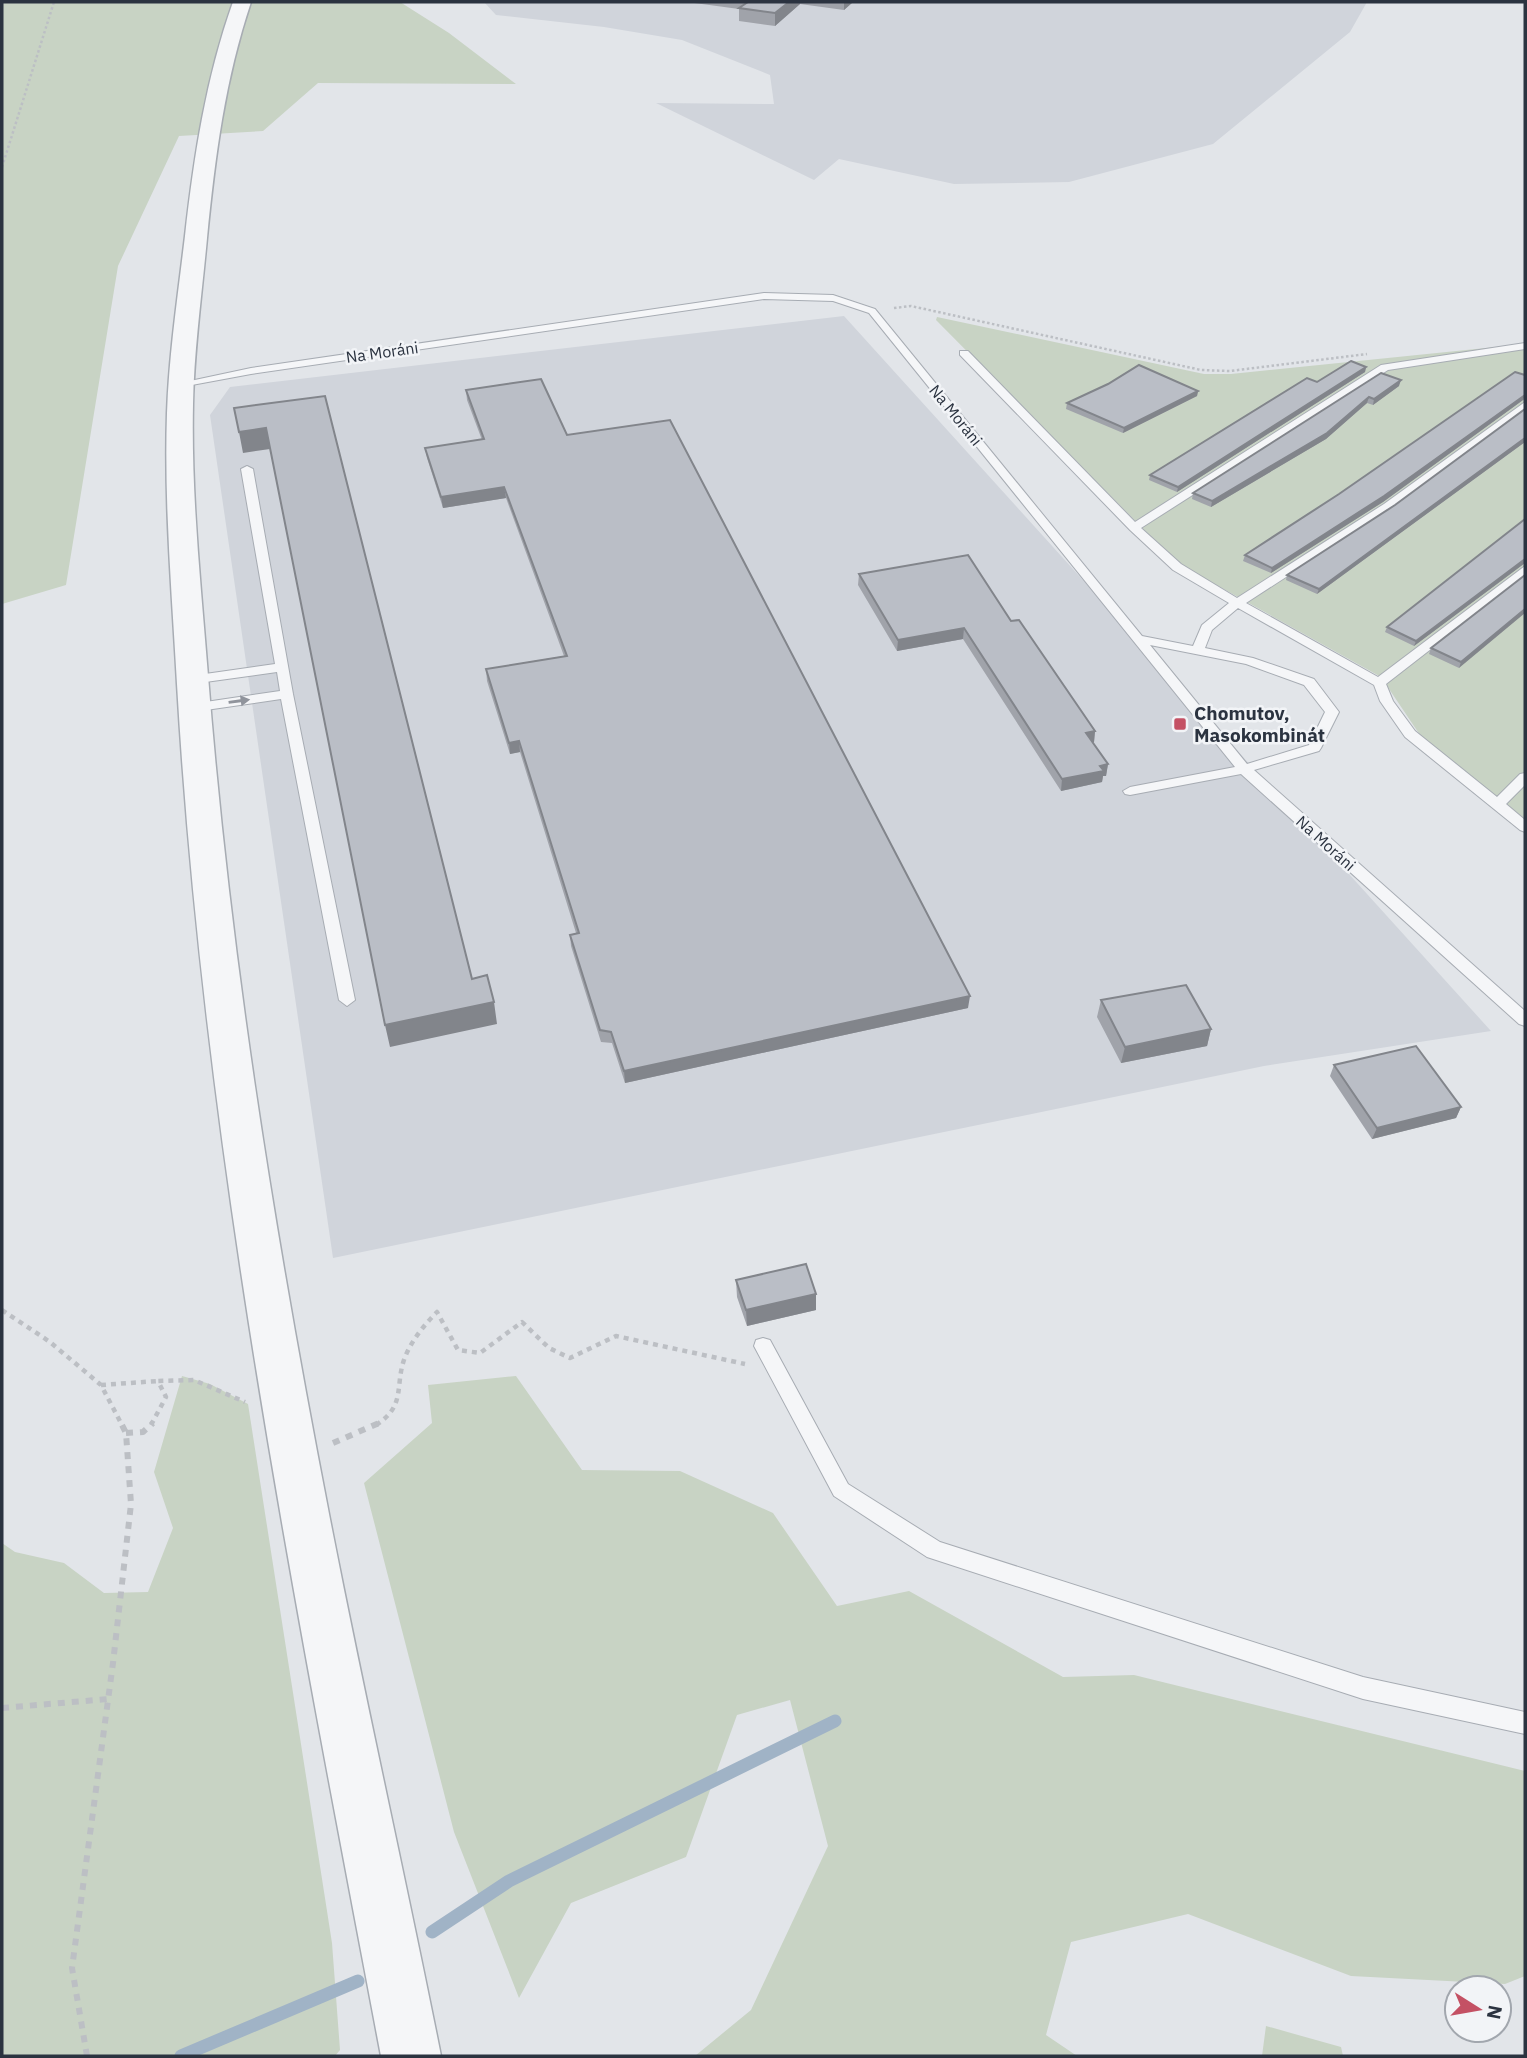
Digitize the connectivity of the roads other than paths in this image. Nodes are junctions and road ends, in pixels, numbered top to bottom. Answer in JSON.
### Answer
{"nodes":[{"id":1,"x":242,"y":2,"type":"edge"},
{"id":2,"x":1525,"y":346,"type":"edge"},
{"id":3,"x":964,"y":353,"type":"dead end"},
{"id":4,"x":181,"y":384,"type":"junction"},
{"id":5,"x":1525,"y":405,"type":"edge"},
{"id":6,"x":247,"y":469,"type":"dead end"},
{"id":7,"x":1134,"y":528,"type":"junction"},
{"id":8,"x":1525,"y":570,"type":"edge"},
{"id":9,"x":1239,"y":603,"type":"junction"},
{"id":10,"x":1136,"y":638,"type":"junction"},
{"id":11,"x":1198,"y":650,"type":"junction"},
{"id":12,"x":282,"y":667,"type":"junction"},
{"id":13,"x":1379,"y":682,"type":"junction"},
{"id":14,"x":191,"y":694,"type":"junction"},
{"id":15,"x":287,"y":694,"type":"junction"},
{"id":16,"x":1244,"y":769,"type":"junction"},
{"id":17,"x":1525,"y":777,"type":"edge"},
{"id":18,"x":1130,"y":791,"type":"dead end"},
{"id":19,"x":1497,"y":805,"type":"junction"},
{"id":20,"x":1525,"y":827,"type":"edge"},
{"id":21,"x":347,"y":1000,"type":"dead end"},
{"id":22,"x":1525,"y":1020,"type":"edge"},
{"id":23,"x":763,"y":1346,"type":"dead end"},
{"id":24,"x":1525,"y":1723,"type":"edge"},
{"id":25,"x":411,"y":2056,"type":"edge"}],
"edges":[{"from":1,"to":4,"type":"street"},
{"from":2,"to":7,"type":"lane"},
{"from":3,"to":7,"type":"lane"},
{"from":4,"to":10,"type":"lane","name":"Na Moráni"},
{"from":4,"to":14,"type":"street"},
{"from":5,"to":9,"type":"lane"},
{"from":6,"to":12,"type":"lane"},
{"from":7,"to":9,"type":"lane"},
{"from":8,"to":13,"type":"lane"},
{"from":9,"to":11,"type":"lane"},
{"from":9,"to":13,"type":"lane"},
{"from":10,"to":11,"type":"lane"},
{"from":10,"to":16,"type":"lane","name":"Na Moráni"},
{"from":11,"to":16,"type":"lane"},
{"from":12,"to":14,"type":"lane"},
{"from":12,"to":15,"type":"lane"},
{"from":13,"to":19,"type":"lane"},
{"from":14,"to":15,"type":"lane","one_way":true},
{"from":14,"to":25,"type":"street"},
{"from":15,"to":21,"type":"lane"},
{"from":16,"to":18,"type":"lane"},
{"from":16,"to":22,"type":"lane","name":"Na Moráni"},
{"from":17,"to":19,"type":"lane"},
{"from":19,"to":20,"type":"lane"},
{"from":23,"to":24,"type":"lane"}]}
